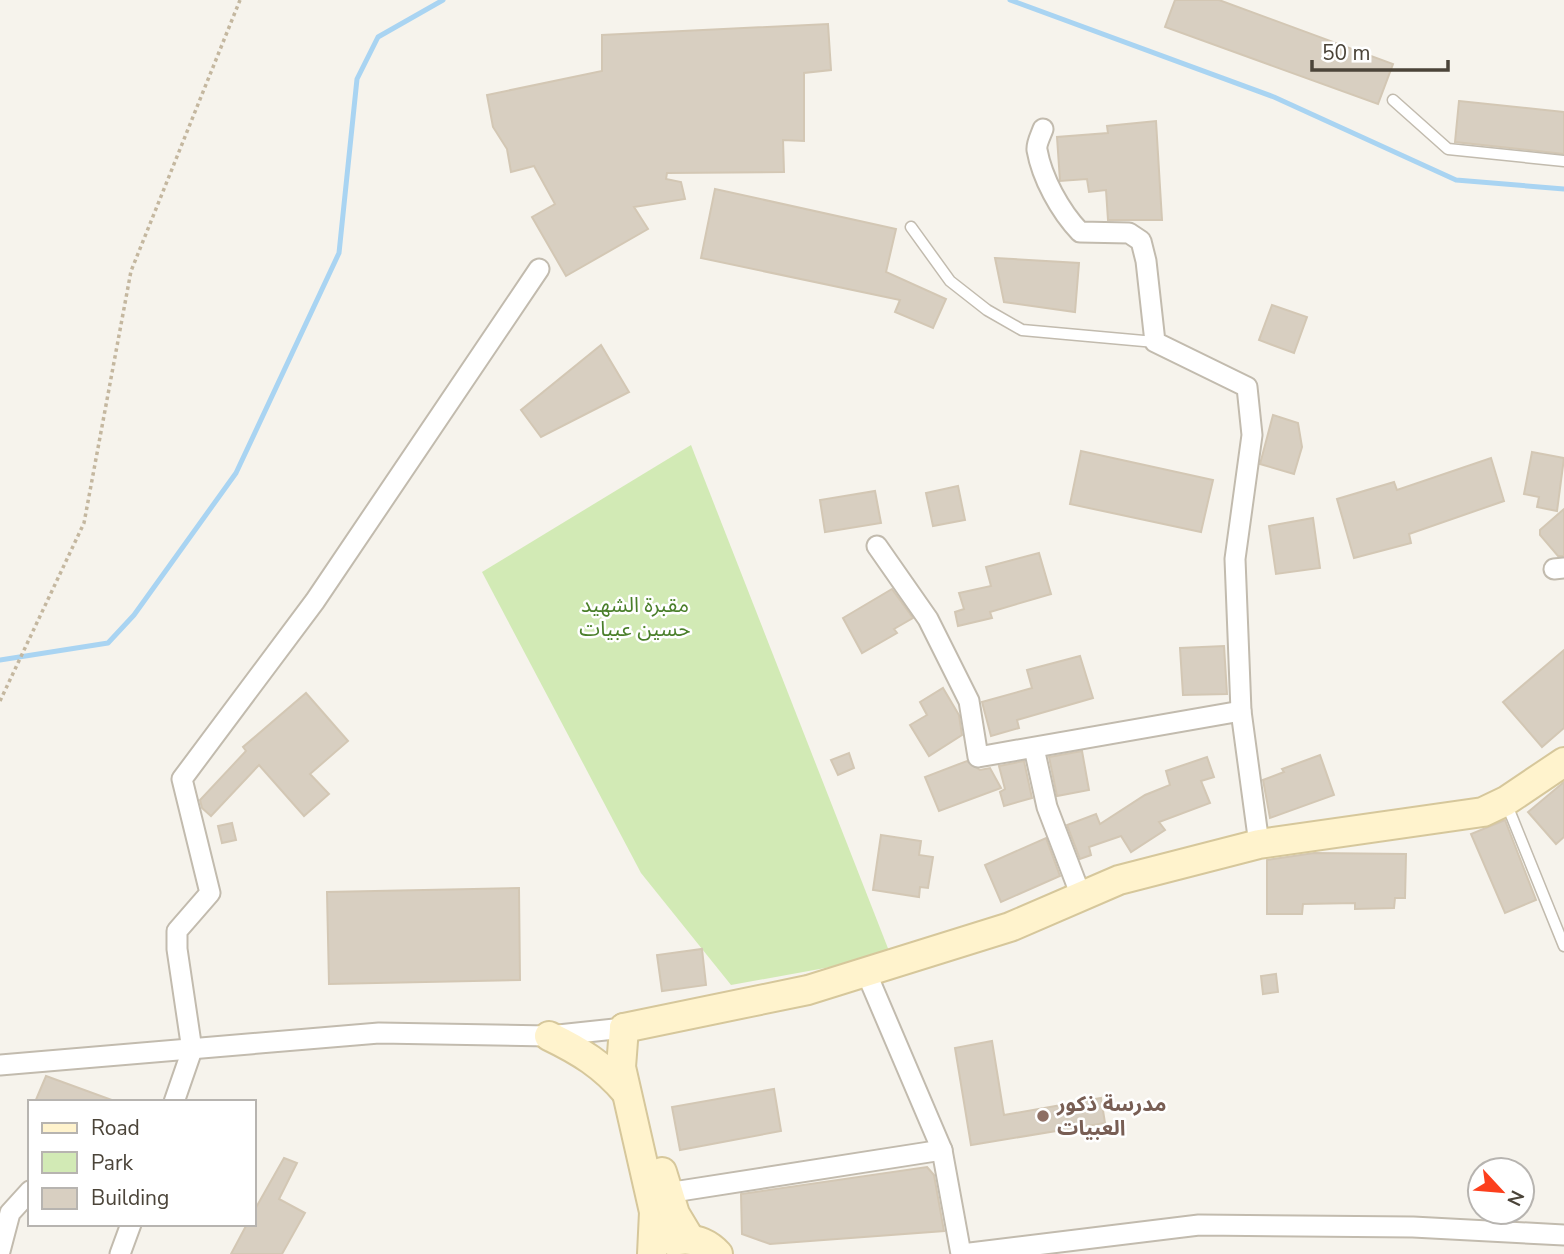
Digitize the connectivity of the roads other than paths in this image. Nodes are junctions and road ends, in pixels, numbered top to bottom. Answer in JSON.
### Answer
{"nodes":[{"id":1,"x":1393,"y":100,"type":"dead end"},
{"id":2,"x":1043,"y":129,"type":"dead end"},
{"id":3,"x":1564,"y":161,"type":"edge"},
{"id":4,"x":911,"y":227,"type":"dead end"},
{"id":5,"x":539,"y":269,"type":"dead end"},
{"id":6,"x":1155,"y":342,"type":"junction"},
{"id":7,"x":877,"y":546,"type":"dead end"},
{"id":8,"x":1241,"y":711,"type":"junction"},
{"id":9,"x":1034,"y":748,"type":"junction"},
{"id":10,"x":1564,"y":762,"type":"edge"},
{"id":11,"x":1506,"y":801,"type":"junction"},
{"id":12,"x":1259,"y":844,"type":"junction"},
{"id":13,"x":1081,"y":897,"type":"junction"},
{"id":14,"x":1564,"y":946,"type":"edge"},
{"id":15,"x":866,"y":972,"type":"junction"},
{"id":16,"x":624,"y":1028,"type":"junction"},
{"id":17,"x":549,"y":1036,"type":"junction"},
{"id":18,"x":192,"y":1050,"type":"junction"},
{"id":19,"x":0,"y":1065,"type":"edge"},
{"id":20,"x":626,"y":1091,"type":"junction"},
{"id":21,"x":175,"y":1100,"type":"edge"},
{"id":22,"x":942,"y":1150,"type":"junction"},
{"id":23,"x":28,"y":1193,"type":"edge"},
{"id":24,"x":667,"y":1193,"type":"junction"},
{"id":25,"x":130,"y":1226,"type":"edge"},
{"id":26,"x":1564,"y":1235,"type":"edge"},
{"id":27,"x":690,"y":1239,"type":"junction"},
{"id":28,"x":0,"y":1251,"type":"edge"},
{"id":29,"x":120,"y":1254,"type":"edge"},
{"id":30,"x":653,"y":1254,"type":"edge"},
{"id":31,"x":718,"y":1254,"type":"edge"},
{"id":32,"x":962,"y":1254,"type":"edge"}],
"edges":[{"from":1,"to":3,"type":"lane"},
{"from":2,"to":6,"type":"street"},
{"from":4,"to":6,"type":"lane"},
{"from":5,"to":18,"type":"street"},
{"from":6,"to":8,"type":"street"},
{"from":7,"to":9,"type":"street"},
{"from":8,"to":9,"type":"street"},
{"from":8,"to":12,"type":"street"},
{"from":9,"to":13,"type":"street"},
{"from":10,"to":11,"type":"street"},
{"from":11,"to":12,"type":"street"},
{"from":11,"to":14,"type":"lane"},
{"from":12,"to":13,"type":"street"},
{"from":13,"to":15,"type":"street"},
{"from":15,"to":16,"type":"street"},
{"from":15,"to":22,"type":"street"},
{"from":16,"to":17,"type":"street"},
{"from":16,"to":20,"type":"street"},
{"from":16,"to":24,"type":"street"},
{"from":17,"to":18,"type":"street"},
{"from":17,"to":20,"type":"street"},
{"from":18,"to":19,"type":"street"},
{"from":18,"to":21,"type":"street"},
{"from":20,"to":30,"type":"street"},
{"from":22,"to":24,"type":"street"},
{"from":22,"to":32,"type":"street"},
{"from":23,"to":28,"type":"street"},
{"from":24,"to":27,"type":"street"},
{"from":25,"to":29,"type":"street"},
{"from":26,"to":32,"type":"street"},
{"from":27,"to":30,"type":"street"},
{"from":27,"to":31,"type":"street"}]}
